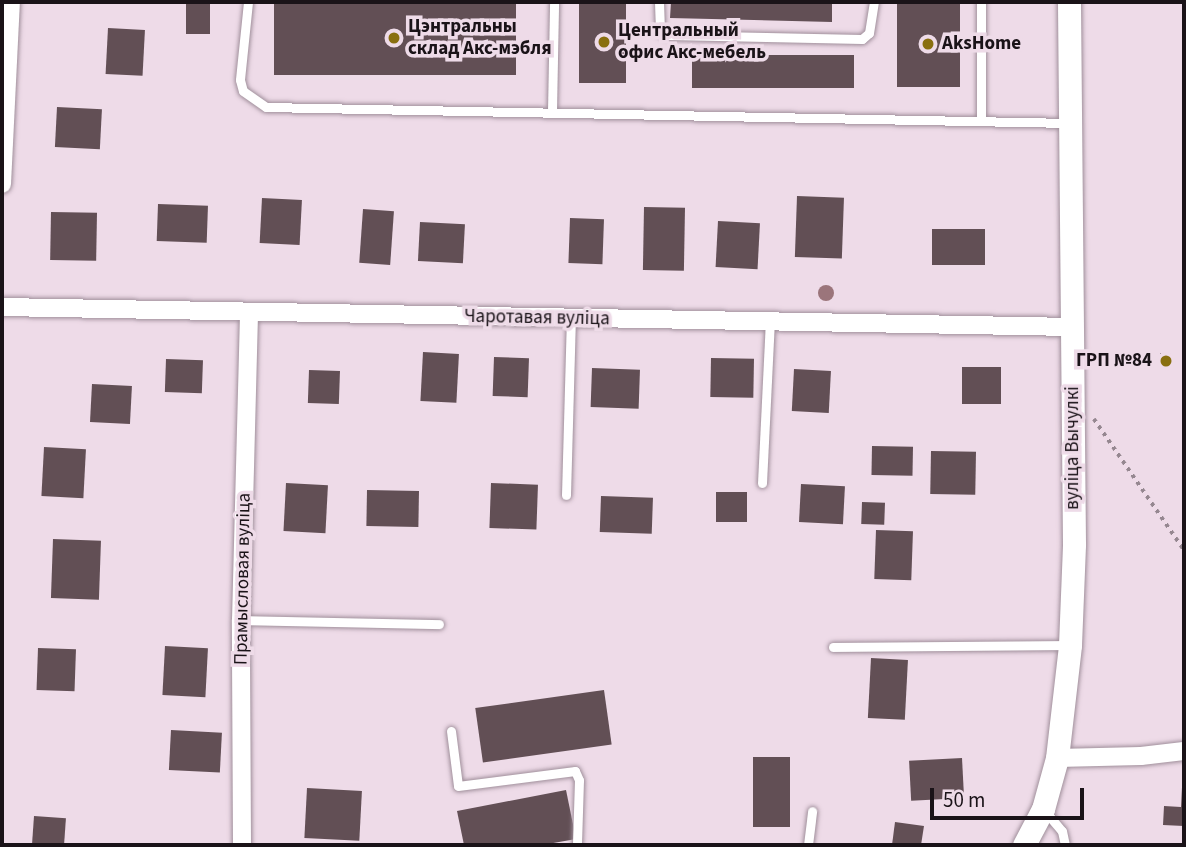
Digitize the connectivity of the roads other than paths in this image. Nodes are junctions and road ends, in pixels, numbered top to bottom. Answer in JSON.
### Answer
{"nodes":[{"id":1,"x":11,"y":2,"type":"edge"},
{"id":2,"x":248,"y":2,"type":"edge"},
{"id":3,"x":554,"y":2,"type":"edge"},
{"id":4,"x":659,"y":2,"type":"edge"},
{"id":5,"x":874,"y":2,"type":"edge"},
{"id":6,"x":981,"y":2,"type":"edge"},
{"id":7,"x":1069,"y":2,"type":"edge"},
{"id":8,"x":552,"y":111,"type":"junction"},
{"id":9,"x":981,"y":121,"type":"junction"},
{"id":10,"x":1071,"y":123,"type":"junction"},
{"id":11,"x":2,"y":184,"type":"edge"},
{"id":12,"x":2,"y":307,"type":"edge"},
{"id":13,"x":249,"y":312,"type":"junction"},
{"id":14,"x":571,"y":319,"type":"junction"},
{"id":15,"x":770,"y":323,"type":"junction"},
{"id":16,"x":1072,"y":327,"type":"junction"},
{"id":17,"x":762,"y":483,"type":"dead end"},
{"id":18,"x":566,"y":495,"type":"dead end"},
{"id":19,"x":242,"y":620,"type":"junction"},
{"id":20,"x":439,"y":624,"type":"dead end"},
{"id":21,"x":1070,"y":645,"type":"junction"},
{"id":22,"x":833,"y":647,"type":"dead end"},
{"id":23,"x":451,"y":731,"type":"dead end"},
{"id":24,"x":1184,"y":751,"type":"edge"},
{"id":25,"x":1057,"y":758,"type":"junction"},
{"id":26,"x":1044,"y":809,"type":"junction"},
{"id":27,"x":812,"y":811,"type":"dead end"},
{"id":28,"x":242,"y":845,"type":"edge"},
{"id":29,"x":577,"y":845,"type":"edge"},
{"id":30,"x":808,"y":845,"type":"edge"},
{"id":31,"x":1024,"y":845,"type":"edge"},
{"id":32,"x":1065,"y":845,"type":"edge"}],
"edges":[{"from":1,"to":11,"type":"street"},
{"from":2,"to":8,"type":"lane"},
{"from":3,"to":8,"type":"lane"},
{"from":4,"to":5,"type":"lane"},
{"from":6,"to":9,"type":"lane"},
{"from":7,"to":10,"type":"street","name":"вуліца Вычулкі"},
{"from":8,"to":9,"type":"lane"},
{"from":9,"to":10,"type":"lane"},
{"from":10,"to":16,"type":"street","name":"вуліца Вычулкі"},
{"from":12,"to":13,"type":"street","name":"Чаротавая вуліца"},
{"from":13,"to":14,"type":"street","name":"Чаротавая вуліца"},
{"from":13,"to":19,"type":"street","name":"Прамысловая вуліца"},
{"from":14,"to":15,"type":"street","name":"Чаротавая вуліца"},
{"from":14,"to":18,"type":"lane"},
{"from":15,"to":16,"type":"street","name":"Чаротавая вуліца"},
{"from":15,"to":17,"type":"lane"},
{"from":16,"to":21,"type":"street","name":"вуліца Вычулкі"},
{"from":19,"to":20,"type":"lane"},
{"from":19,"to":28,"type":"street","name":"Прамысловая вуліца"},
{"from":21,"to":22,"type":"lane"},
{"from":21,"to":25,"type":"street","name":"вуліца Вычулкі"},
{"from":23,"to":29,"type":"lane"},
{"from":24,"to":25,"type":"street"},
{"from":25,"to":26,"type":"street","name":"вуліца Вычулкі"},
{"from":26,"to":31,"type":"street","name":"вуліца Вычулкі"},
{"from":26,"to":32,"type":"lane"},
{"from":27,"to":30,"type":"lane"}]}
